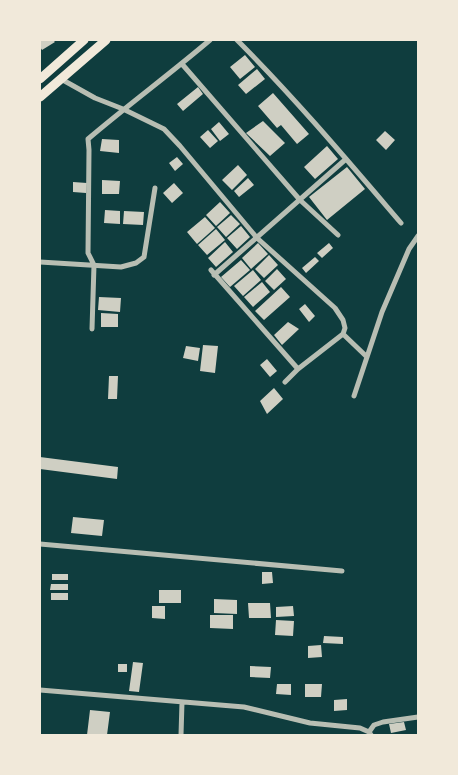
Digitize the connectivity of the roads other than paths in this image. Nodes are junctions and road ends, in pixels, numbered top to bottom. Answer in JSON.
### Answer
{"nodes":[{"id":1,"x":84,"y":40,"type":"edge"},
{"id":2,"x":106,"y":40,"type":"edge"},
{"id":3,"x":210,"y":40,"type":"edge"},
{"id":4,"x":237,"y":40,"type":"edge"},
{"id":5,"x":182,"y":64,"type":"junction"},
{"id":6,"x":40,"y":79,"type":"edge"},
{"id":7,"x":61,"y":79,"type":"junction"},
{"id":8,"x":40,"y":97,"type":"edge"},
{"id":9,"x":123,"y":109,"type":"junction"},
{"id":10,"x":346,"y":159,"type":"junction"},
{"id":11,"x":155,"y":188,"type":"dead end"},
{"id":12,"x":300,"y":200,"type":"junction"},
{"id":13,"x":401,"y":223,"type":"dead end"},
{"id":14,"x":338,"y":235,"type":"dead end"},
{"id":15,"x":418,"y":236,"type":"edge"},
{"id":16,"x":257,"y":238,"type":"junction"},
{"id":17,"x":40,"y":262,"type":"edge"},
{"id":18,"x":94,"y":264,"type":"junction"},
{"id":19,"x":92,"y":330,"type":"dead end"},
{"id":20,"x":343,"y":334,"type":"junction"},
{"id":21,"x":367,"y":357,"type":"junction"},
{"id":22,"x":298,"y":369,"type":"junction"},
{"id":23,"x":285,"y":382,"type":"dead end"},
{"id":24,"x":354,"y":396,"type":"dead end"},
{"id":25,"x":40,"y":544,"type":"edge"},
{"id":26,"x":342,"y":571,"type":"dead end"},
{"id":27,"x":40,"y":690,"type":"edge"},
{"id":28,"x":182,"y":702,"type":"junction"},
{"id":29,"x":418,"y":717,"type":"edge"},
{"id":30,"x":370,"y":734,"type":"edge"},
{"id":31,"x":181,"y":735,"type":"edge"}],
"edges":[{"from":1,"to":6,"type":"highway"},
{"from":2,"to":7,"type":"highway"},
{"from":3,"to":5,"type":"street"},
{"from":4,"to":10,"type":"street"},
{"from":5,"to":9,"type":"street"},
{"from":5,"to":12,"type":"street"},
{"from":7,"to":8,"type":"highway"},
{"from":7,"to":9,"type":"street"},
{"from":9,"to":16,"type":"street"},
{"from":9,"to":18,"type":"street"},
{"from":10,"to":12,"type":"street"},
{"from":10,"to":13,"type":"street"},
{"from":11,"to":18,"type":"street"},
{"from":12,"to":14,"type":"street"},
{"from":12,"to":16,"type":"street"},
{"from":15,"to":21,"type":"street"},
{"from":16,"to":20,"type":"street"},
{"from":16,"to":22,"type":"street"},
{"from":17,"to":18,"type":"street"},
{"from":18,"to":19,"type":"street"},
{"from":20,"to":21,"type":"street"},
{"from":20,"to":22,"type":"street"},
{"from":21,"to":24,"type":"street"},
{"from":22,"to":23,"type":"street"},
{"from":25,"to":26,"type":"street"},
{"from":27,"to":28,"type":"street"},
{"from":28,"to":30,"type":"street"},
{"from":28,"to":31,"type":"street"},
{"from":29,"to":30,"type":"street"}]}
